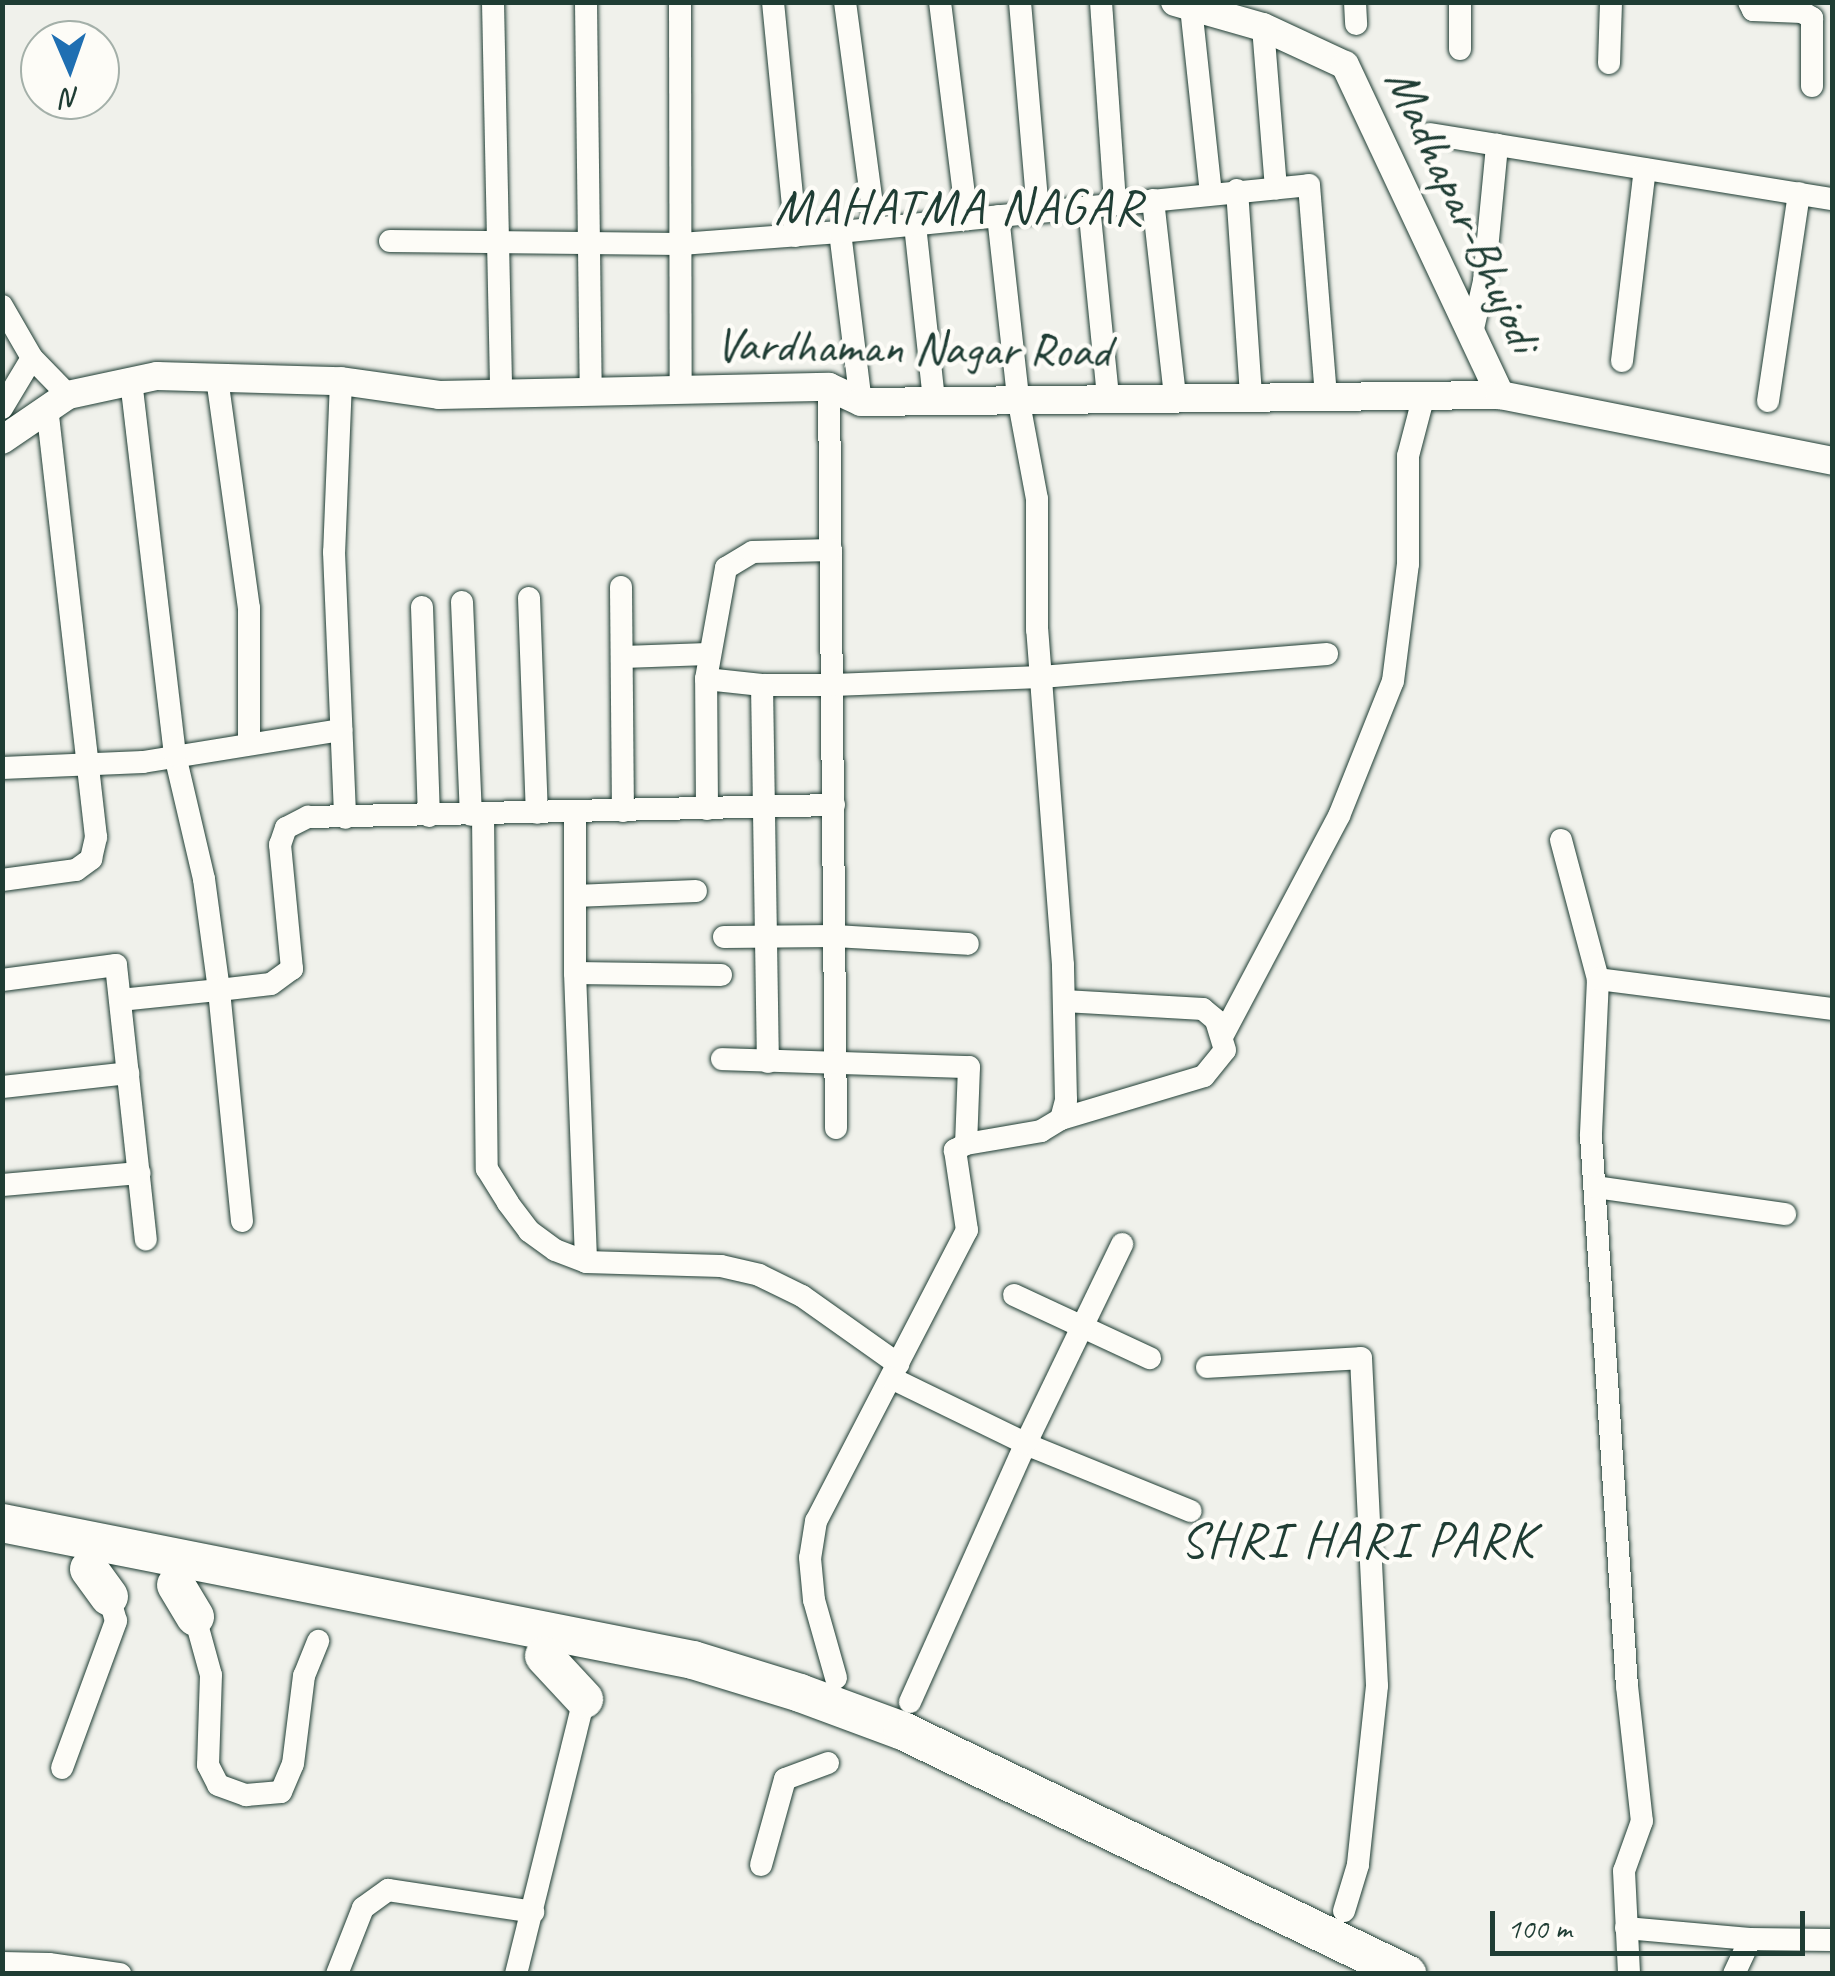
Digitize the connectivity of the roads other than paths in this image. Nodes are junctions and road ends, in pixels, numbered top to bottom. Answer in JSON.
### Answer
{"nodes":[{"id":1,"x":493,"y":2,"type":"edge"},
{"id":2,"x":586,"y":2,"type":"edge"},
{"id":3,"x":680,"y":2,"type":"edge"},
{"id":4,"x":773,"y":2,"type":"edge"},
{"id":5,"x":845,"y":2,"type":"edge"},
{"id":6,"x":940,"y":2,"type":"edge"},
{"id":7,"x":1020,"y":2,"type":"edge"},
{"id":8,"x":1101,"y":2,"type":"edge"},
{"id":9,"x":1460,"y":2,"type":"edge"},
{"id":10,"x":1610,"y":2,"type":"edge"},
{"id":11,"x":1749,"y":2,"type":"edge"},
{"id":12,"x":1183,"y":4,"type":"edge"},
{"id":13,"x":1263,"y":27,"type":"junction"},
{"id":14,"x":1460,"y":49,"type":"dead end"},
{"id":15,"x":1609,"y":63,"type":"dead end"},
{"id":16,"x":1812,"y":86,"type":"dead end"},
{"id":17,"x":1430,"y":134,"type":"dead end"},
{"id":18,"x":1498,"y":145,"type":"junction"},
{"id":19,"x":1645,"y":169,"type":"junction"},
{"id":20,"x":1276,"y":188,"type":"junction"},
{"id":21,"x":1236,"y":190,"type":"junction"},
{"id":22,"x":1211,"y":193,"type":"junction"},
{"id":23,"x":1799,"y":194,"type":"junction"},
{"id":24,"x":1832,"y":199,"type":"edge"},
{"id":25,"x":1153,"y":200,"type":"junction"},
{"id":26,"x":1115,"y":202,"type":"junction"},
{"id":27,"x":1088,"y":206,"type":"junction"},
{"id":28,"x":1038,"y":211,"type":"junction"},
{"id":29,"x":998,"y":216,"type":"junction"},
{"id":30,"x":967,"y":218,"type":"junction"},
{"id":31,"x":915,"y":225,"type":"junction"},
{"id":32,"x":876,"y":228,"type":"junction"},
{"id":33,"x":840,"y":232,"type":"junction"},
{"id":34,"x":796,"y":236,"type":"junction"},
{"id":35,"x":390,"y":241,"type":"dead end"},
{"id":36,"x":496,"y":243,"type":"junction"},
{"id":37,"x":681,"y":244,"type":"junction"},
{"id":38,"x":588,"y":245,"type":"junction"},
{"id":39,"x":2,"y":306,"type":"edge"},
{"id":40,"x":1472,"y":333,"type":"junction"},
{"id":41,"x":32,"y":358,"type":"junction"},
{"id":42,"x":1622,"y":361,"type":"dead end"},
{"id":43,"x":217,"y":378,"type":"junction"},
{"id":44,"x":131,"y":380,"type":"junction"},
{"id":45,"x":342,"y":381,"type":"junction"},
{"id":46,"x":829,"y":387,"type":"junction"},
{"id":47,"x":681,"y":390,"type":"junction"},
{"id":48,"x":591,"y":392,"type":"junction"},
{"id":49,"x":501,"y":394,"type":"junction"},
{"id":50,"x":1424,"y":395,"type":"junction"},
{"id":51,"x":1500,"y":395,"type":"junction"},
{"id":52,"x":1326,"y":396,"type":"junction"},
{"id":53,"x":1108,"y":397,"type":"junction"},
{"id":54,"x":1175,"y":397,"type":"junction"},
{"id":55,"x":1251,"y":397,"type":"junction"},
{"id":56,"x":1018,"y":398,"type":"junction"},
{"id":57,"x":1768,"y":401,"type":"dead end"},
{"id":58,"x":860,"y":402,"type":"junction"},
{"id":59,"x":934,"y":402,"type":"junction"},
{"id":60,"x":58,"y":403,"type":"junction"},
{"id":61,"x":2,"y":408,"type":"edge"},
{"id":62,"x":2,"y":440,"type":"edge"},
{"id":63,"x":1832,"y":461,"type":"edge"},
{"id":64,"x":831,"y":550,"type":"junction"},
{"id":65,"x":621,"y":587,"type":"dead end"},
{"id":66,"x":529,"y":598,"type":"dead end"},
{"id":67,"x":462,"y":602,"type":"dead end"},
{"id":68,"x":422,"y":607,"type":"dead end"},
{"id":69,"x":708,"y":654,"type":"junction"},
{"id":70,"x":1328,"y":654,"type":"dead end"},
{"id":71,"x":623,"y":656,"type":"junction"},
{"id":72,"x":1041,"y":676,"type":"junction"},
{"id":73,"x":706,"y":679,"type":"junction"},
{"id":74,"x":762,"y":685,"type":"junction"},
{"id":75,"x":833,"y":685,"type":"junction"},
{"id":76,"x":341,"y":730,"type":"junction"},
{"id":77,"x":250,"y":742,"type":"junction"},
{"id":78,"x":176,"y":755,"type":"junction"},
{"id":79,"x":86,"y":764,"type":"junction"},
{"id":80,"x":2,"y":768,"type":"edge"},
{"id":81,"x":834,"y":805,"type":"junction"},
{"id":82,"x":764,"y":808,"type":"junction"},
{"id":83,"x":706,"y":809,"type":"junction"},
{"id":84,"x":622,"y":811,"type":"junction"},
{"id":85,"x":575,"y":812,"type":"junction"},
{"id":86,"x":537,"y":813,"type":"junction"},
{"id":87,"x":477,"y":815,"type":"junction"},
{"id":88,"x":430,"y":816,"type":"junction"},
{"id":89,"x":345,"y":818,"type":"junction"},
{"id":90,"x":1561,"y":840,"type":"dead end"},
{"id":91,"x":2,"y":880,"type":"edge"},
{"id":92,"x":696,"y":892,"type":"dead end"},
{"id":93,"x":575,"y":896,"type":"junction"},
{"id":94,"x":835,"y":936,"type":"junction"},
{"id":95,"x":724,"y":937,"type":"dead end"},
{"id":96,"x":766,"y":938,"type":"junction"},
{"id":97,"x":968,"y":944,"type":"dead end"},
{"id":98,"x":576,"y":973,"type":"junction"},
{"id":99,"x":721,"y":974,"type":"dead end"},
{"id":100,"x":1598,"y":979,"type":"junction"},
{"id":101,"x":2,"y":980,"type":"edge"},
{"id":102,"x":219,"y":990,"type":"junction"},
{"id":103,"x":120,"y":1000,"type":"junction"},
{"id":104,"x":1064,"y":1001,"type":"junction"},
{"id":105,"x":1832,"y":1010,"type":"edge"},
{"id":106,"x":1223,"y":1035,"type":"junction"},
{"id":107,"x":722,"y":1059,"type":"dead end"},
{"id":108,"x":836,"y":1061,"type":"junction"},
{"id":109,"x":768,"y":1062,"type":"junction"},
{"id":110,"x":128,"y":1074,"type":"junction"},
{"id":111,"x":2,"y":1087,"type":"edge"},
{"id":112,"x":1061,"y":1119,"type":"junction"},
{"id":113,"x":836,"y":1128,"type":"dead end"},
{"id":114,"x":966,"y":1144,"type":"junction"},
{"id":115,"x":139,"y":1174,"type":"junction"},
{"id":116,"x":2,"y":1185,"type":"edge"},
{"id":117,"x":1595,"y":1188,"type":"junction"},
{"id":118,"x":1785,"y":1214,"type":"dead end"},
{"id":119,"x":242,"y":1221,"type":"dead end"},
{"id":120,"x":146,"y":1239,"type":"dead end"},
{"id":121,"x":1122,"y":1244,"type":"dead end"},
{"id":122,"x":586,"y":1262,"type":"junction"},
{"id":123,"x":1014,"y":1294,"type":"dead end"},
{"id":124,"x":1081,"y":1330,"type":"junction"},
{"id":125,"x":1150,"y":1358,"type":"dead end"},
{"id":126,"x":1207,"y":1366,"type":"dead end"},
{"id":127,"x":894,"y":1371,"type":"junction"},
{"id":128,"x":1026,"y":1443,"type":"junction"},
{"id":129,"x":1191,"y":1511,"type":"dead end"},
{"id":130,"x":2,"y":1524,"type":"edge"},
{"id":131,"x":99,"y":1583,"type":"dead end"},
{"id":132,"x":186,"y":1601,"type":"dead end"},
{"id":133,"x":318,"y":1641,"type":"dead end"},
{"id":134,"x":544,"y":1656,"type":"dead end"},
{"id":135,"x":836,"y":1678,"type":"dead end"},
{"id":136,"x":584,"y":1698,"type":"joint"},
{"id":137,"x":897,"y":1708,"type":"junction"},
{"id":138,"x":828,"y":1763,"type":"dead end"},
{"id":139,"x":62,"y":1768,"type":"dead end"},
{"id":140,"x":760,"y":1865,"type":"dead end"},
{"id":141,"x":1334,"y":1906,"type":"joint"},
{"id":142,"x":533,"y":1912,"type":"junction"},
{"id":143,"x":1626,"y":1928,"type":"junction"},
{"id":144,"x":1750,"y":1939,"type":"junction"},
{"id":145,"x":1832,"y":1940,"type":"edge"},
{"id":146,"x":1355,"y":1948,"type":"junction"},
{"id":147,"x":2,"y":1963,"type":"edge"},
{"id":148,"x":120,"y":1974,"type":"edge"},
{"id":149,"x":337,"y":1974,"type":"edge"},
{"id":150,"x":516,"y":1974,"type":"edge"},
{"id":151,"x":1407,"y":1974,"type":"edge"},
{"id":152,"x":1628,"y":1974,"type":"edge"},
{"id":153,"x":1734,"y":1974,"type":"edge"}],
"edges":[{"from":1,"to":36,"type":"street"},
{"from":2,"to":38,"type":"street"},
{"from":3,"to":37,"type":"street"},
{"from":4,"to":34,"type":"street"},
{"from":5,"to":32,"type":"street"},
{"from":6,"to":30,"type":"street"},
{"from":7,"to":28,"type":"street"},
{"from":8,"to":26,"type":"street"},
{"from":9,"to":14,"type":"street"},
{"from":10,"to":15,"type":"street"},
{"from":11,"to":16,"type":"street"},
{"from":12,"to":13,"type":"street","name":"Madhapar-Bhujodi"},
{"from":12,"to":22,"type":"street"},
{"from":13,"to":20,"type":"street"},
{"from":13,"to":40,"type":"street","name":"Madhapar-Bhujodi"},
{"from":17,"to":18,"type":"street"},
{"from":18,"to":19,"type":"street"},
{"from":18,"to":40,"type":"street"},
{"from":19,"to":23,"type":"street"},
{"from":19,"to":42,"type":"street"},
{"from":20,"to":21,"type":"street"},
{"from":20,"to":52,"type":"street"},
{"from":21,"to":22,"type":"street"},
{"from":21,"to":55,"type":"street"},
{"from":22,"to":25,"type":"street"},
{"from":23,"to":24,"type":"street"},
{"from":23,"to":57,"type":"street"},
{"from":25,"to":26,"type":"street"},
{"from":25,"to":54,"type":"street"},
{"from":26,"to":27,"type":"street"},
{"from":27,"to":28,"type":"street"},
{"from":27,"to":53,"type":"street"},
{"from":28,"to":29,"type":"street"},
{"from":29,"to":30,"type":"street"},
{"from":29,"to":56,"type":"street"},
{"from":30,"to":31,"type":"street"},
{"from":31,"to":32,"type":"street"},
{"from":31,"to":59,"type":"street"},
{"from":32,"to":33,"type":"street"},
{"from":33,"to":34,"type":"street"},
{"from":33,"to":58,"type":"street"},
{"from":34,"to":37,"type":"street"},
{"from":35,"to":36,"type":"street"},
{"from":36,"to":38,"type":"street"},
{"from":36,"to":49,"type":"street"},
{"from":37,"to":38,"type":"street"},
{"from":37,"to":47,"type":"street"},
{"from":38,"to":48,"type":"street"},
{"from":39,"to":41,"type":"street"},
{"from":40,"to":51,"type":"street","name":"Madhapar-Bhujodi"},
{"from":41,"to":60,"type":"street"},
{"from":41,"to":61,"type":"street"},
{"from":43,"to":44,"type":"street","name":"Vardhaman Nagar Road"},
{"from":43,"to":45,"type":"street","name":"Vardhaman Nagar Road"},
{"from":43,"to":77,"type":"street"},
{"from":44,"to":60,"type":"street","name":"Vardhaman Nagar Road"},
{"from":44,"to":78,"type":"street"},
{"from":45,"to":49,"type":"street","name":"Vardhaman Nagar Road"},
{"from":45,"to":76,"type":"street"},
{"from":46,"to":47,"type":"street","name":"Vardhaman Nagar Road"},
{"from":46,"to":58,"type":"street","name":"Vardhaman Nagar Road"},
{"from":46,"to":64,"type":"street"},
{"from":47,"to":48,"type":"street","name":"Vardhaman Nagar Road"},
{"from":48,"to":49,"type":"street","name":"Vardhaman Nagar Road"},
{"from":50,"to":51,"type":"street","name":"Vardhaman Nagar Road"},
{"from":50,"to":52,"type":"street","name":"Vardhaman Nagar Road"},
{"from":50,"to":106,"type":"street"},
{"from":51,"to":63,"type":"street","name":"Vardhaman Nagar Road"},
{"from":52,"to":55,"type":"street","name":"Vardhaman Nagar Road"},
{"from":53,"to":54,"type":"street","name":"Vardhaman Nagar Road"},
{"from":53,"to":56,"type":"street","name":"Vardhaman Nagar Road"},
{"from":54,"to":55,"type":"street","name":"Vardhaman Nagar Road"},
{"from":56,"to":59,"type":"street","name":"Vardhaman Nagar Road"},
{"from":56,"to":72,"type":"street"},
{"from":58,"to":59,"type":"street","name":"Vardhaman Nagar Road"},
{"from":60,"to":62,"type":"street","name":"Vardhaman Nagar Road"},
{"from":60,"to":79,"type":"street"},
{"from":64,"to":69,"type":"street"},
{"from":64,"to":75,"type":"street"},
{"from":65,"to":71,"type":"street"},
{"from":66,"to":86,"type":"street"},
{"from":67,"to":87,"type":"street"},
{"from":68,"to":88,"type":"street"},
{"from":69,"to":71,"type":"street"},
{"from":69,"to":73,"type":"street"},
{"from":70,"to":72,"type":"street"},
{"from":71,"to":84,"type":"street"},
{"from":72,"to":75,"type":"street"},
{"from":72,"to":104,"type":"street"},
{"from":73,"to":74,"type":"street"},
{"from":73,"to":83,"type":"street"},
{"from":74,"to":75,"type":"street"},
{"from":74,"to":82,"type":"street"},
{"from":75,"to":81,"type":"street"},
{"from":76,"to":77,"type":"street"},
{"from":76,"to":89,"type":"street"},
{"from":77,"to":78,"type":"street"},
{"from":78,"to":79,"type":"street"},
{"from":78,"to":102,"type":"street"},
{"from":79,"to":80,"type":"street"},
{"from":79,"to":91,"type":"street"},
{"from":81,"to":82,"type":"street"},
{"from":81,"to":94,"type":"street"},
{"from":82,"to":83,"type":"street"},
{"from":82,"to":96,"type":"street"},
{"from":83,"to":84,"type":"street"},
{"from":84,"to":85,"type":"street"},
{"from":85,"to":86,"type":"street"},
{"from":85,"to":93,"type":"street"},
{"from":86,"to":87,"type":"street"},
{"from":87,"to":88,"type":"street"},
{"from":87,"to":122,"type":"street"},
{"from":88,"to":89,"type":"street"},
{"from":89,"to":102,"type":"street"},
{"from":90,"to":100,"type":"street"},
{"from":92,"to":93,"type":"street"},
{"from":93,"to":98,"type":"street"},
{"from":94,"to":96,"type":"street"},
{"from":94,"to":97,"type":"street"},
{"from":94,"to":108,"type":"street"},
{"from":95,"to":96,"type":"street"},
{"from":96,"to":109,"type":"street"},
{"from":98,"to":99,"type":"street"},
{"from":98,"to":122,"type":"street"},
{"from":100,"to":105,"type":"street"},
{"from":100,"to":117,"type":"street"},
{"from":101,"to":103,"type":"street"},
{"from":102,"to":103,"type":"street"},
{"from":102,"to":119,"type":"street"},
{"from":103,"to":110,"type":"street"},
{"from":104,"to":106,"type":"street"},
{"from":104,"to":112,"type":"street"},
{"from":106,"to":112,"type":"street"},
{"from":107,"to":109,"type":"street"},
{"from":108,"to":109,"type":"street"},
{"from":108,"to":113,"type":"street"},
{"from":108,"to":114,"type":"street"},
{"from":110,"to":111,"type":"street"},
{"from":110,"to":115,"type":"street"},
{"from":112,"to":114,"type":"street"},
{"from":114,"to":127,"type":"street"},
{"from":115,"to":116,"type":"street"},
{"from":115,"to":120,"type":"street"},
{"from":117,"to":118,"type":"street"},
{"from":117,"to":143,"type":"street"},
{"from":121,"to":124,"type":"street"},
{"from":122,"to":127,"type":"street"},
{"from":123,"to":124,"type":"street"},
{"from":124,"to":125,"type":"street"},
{"from":124,"to":128,"type":"street"},
{"from":126,"to":141,"type":"street"},
{"from":127,"to":128,"type":"street"},
{"from":127,"to":135,"type":"street"},
{"from":128,"to":129,"type":"street"},
{"from":128,"to":137,"type":"street"},
{"from":130,"to":137,"type":"highway"},
{"from":131,"to":139,"type":"street"},
{"from":132,"to":133,"type":"street"},
{"from":134,"to":136,"type":"highway"},
{"from":136,"to":142,"type":"street"},
{"from":137,"to":146,"type":"highway"},
{"from":138,"to":140,"type":"street"},
{"from":141,"to":146,"type":"highway"},
{"from":142,"to":149,"type":"street"},
{"from":142,"to":150,"type":"street"},
{"from":143,"to":144,"type":"street"},
{"from":143,"to":152,"type":"street"},
{"from":144,"to":145,"type":"street"},
{"from":144,"to":153,"type":"street"},
{"from":146,"to":151,"type":"highway"},
{"from":147,"to":148,"type":"street"}]}
